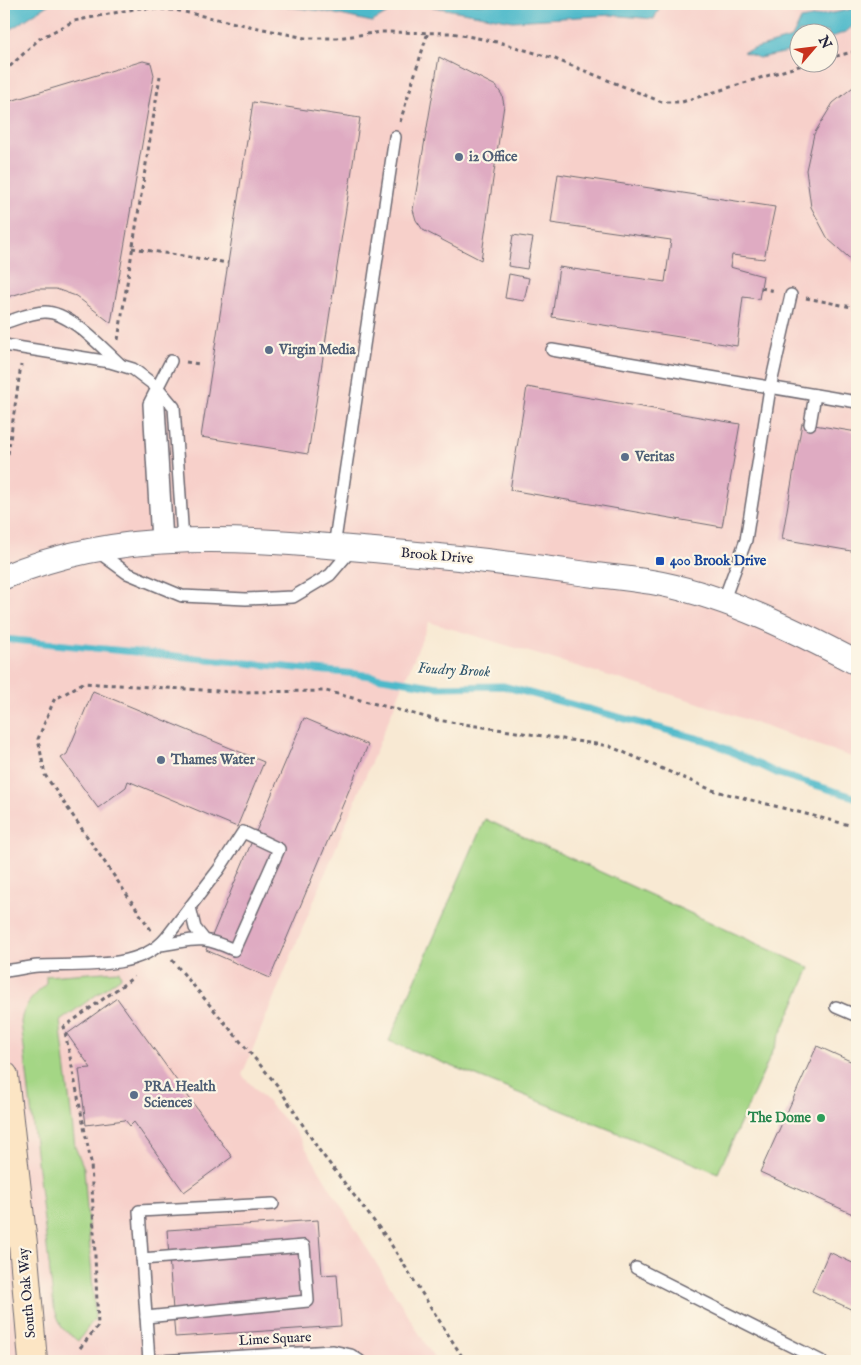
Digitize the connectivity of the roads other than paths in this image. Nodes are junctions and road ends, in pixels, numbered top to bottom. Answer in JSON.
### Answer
{"nodes":[{"id":1,"x":395,"y":137,"type":"road end"},
{"id":2,"x":791,"y":294,"type":"dead end"},
{"id":3,"x":4,"y":323,"type":"edge"},
{"id":4,"x":4,"y":345,"type":"edge"},
{"id":5,"x":552,"y":350,"type":"dead end"},
{"id":6,"x":171,"y":361,"type":"road end"},
{"id":7,"x":122,"y":366,"type":"junction"},
{"id":8,"x":158,"y":388,"type":"junction"},
{"id":9,"x":770,"y":388,"type":"junction"},
{"id":10,"x":815,"y":395,"type":"junction"},
{"id":11,"x":857,"y":402,"type":"edge"},
{"id":12,"x":810,"y":424,"type":"dead end"},
{"id":13,"x":169,"y":540,"type":"junction"},
{"id":14,"x":343,"y":548,"type":"junction"},
{"id":15,"x":96,"y":550,"type":"junction"},
{"id":16,"x":4,"y":577,"type":"edge"},
{"id":17,"x":723,"y":602,"type":"junction"},
{"id":18,"x":857,"y":663,"type":"edge"},
{"id":19,"x":190,"y":908,"type":"junction"},
{"id":20,"x":203,"y":938,"type":"junction"},
{"id":21,"x":159,"y":946,"type":"junction"},
{"id":22,"x":4,"y":971,"type":"edge"},
{"id":23,"x":836,"y":1007,"type":"dead end"},
{"id":24,"x":857,"y":1016,"type":"edge"},
{"id":25,"x":4,"y":1076,"type":"edge"},
{"id":26,"x":273,"y":1204,"type":"dead end"},
{"id":27,"x":142,"y":1260,"type":"junction"},
{"id":28,"x":636,"y":1268,"type":"dead end"},
{"id":29,"x":146,"y":1317,"type":"junction"},
{"id":30,"x":231,"y":1359,"type":"edge"},
{"id":31,"x":33,"y":1361,"type":"edge"},
{"id":32,"x":148,"y":1361,"type":"edge"},
{"id":33,"x":159,"y":1361,"type":"edge"},
{"id":34,"x":183,"y":1361,"type":"edge"},
{"id":35,"x":360,"y":1361,"type":"edge"},
{"id":36,"x":822,"y":1361,"type":"edge"}],
"edges":[{"from":1,"to":14,"type":"lane"},
{"from":2,"to":9,"type":"lane"},
{"from":3,"to":7,"type":"lane"},
{"from":4,"to":7,"type":"lane"},
{"from":5,"to":9,"type":"lane"},
{"from":6,"to":8,"type":"lane"},
{"from":7,"to":8,"type":"lane"},
{"from":8,"to":13,"type":"lane"},
{"from":8,"to":13,"type":"lane"},
{"from":9,"to":10,"type":"lane"},
{"from":9,"to":17,"type":"lane"},
{"from":10,"to":11,"type":"lane"},
{"from":10,"to":12,"type":"lane"},
{"from":13,"to":14,"type":"street","name":"Brook Drive"},
{"from":13,"to":15,"type":"street","name":"Brook Drive"},
{"from":14,"to":15,"type":"lane"},
{"from":14,"to":17,"type":"street","name":"Brook Drive"},
{"from":15,"to":16,"type":"street","name":"Brook Drive"},
{"from":17,"to":18,"type":"street","name":"Brook Drive"},
{"from":19,"to":20,"type":"lane"},
{"from":19,"to":20,"type":"lane"},
{"from":19,"to":21,"type":"lane"},
{"from":20,"to":21,"type":"lane"},
{"from":21,"to":22,"type":"lane"},
{"from":23,"to":24,"type":"lane"},
{"from":25,"to":31,"type":"street","name":"South Oak Way"},
{"from":26,"to":27,"type":"lane"},
{"from":27,"to":29,"type":"lane"},
{"from":27,"to":29,"type":"lane"},
{"from":28,"to":36,"type":"lane"},
{"from":29,"to":32,"type":"lane"},
{"from":30,"to":34,"type":"lane","name":"Lime Square"},
{"from":30,"to":35,"type":"lane","name":"Lime Square"},
{"from":33,"to":34,"type":"lane","name":"Lime Square"}]}
